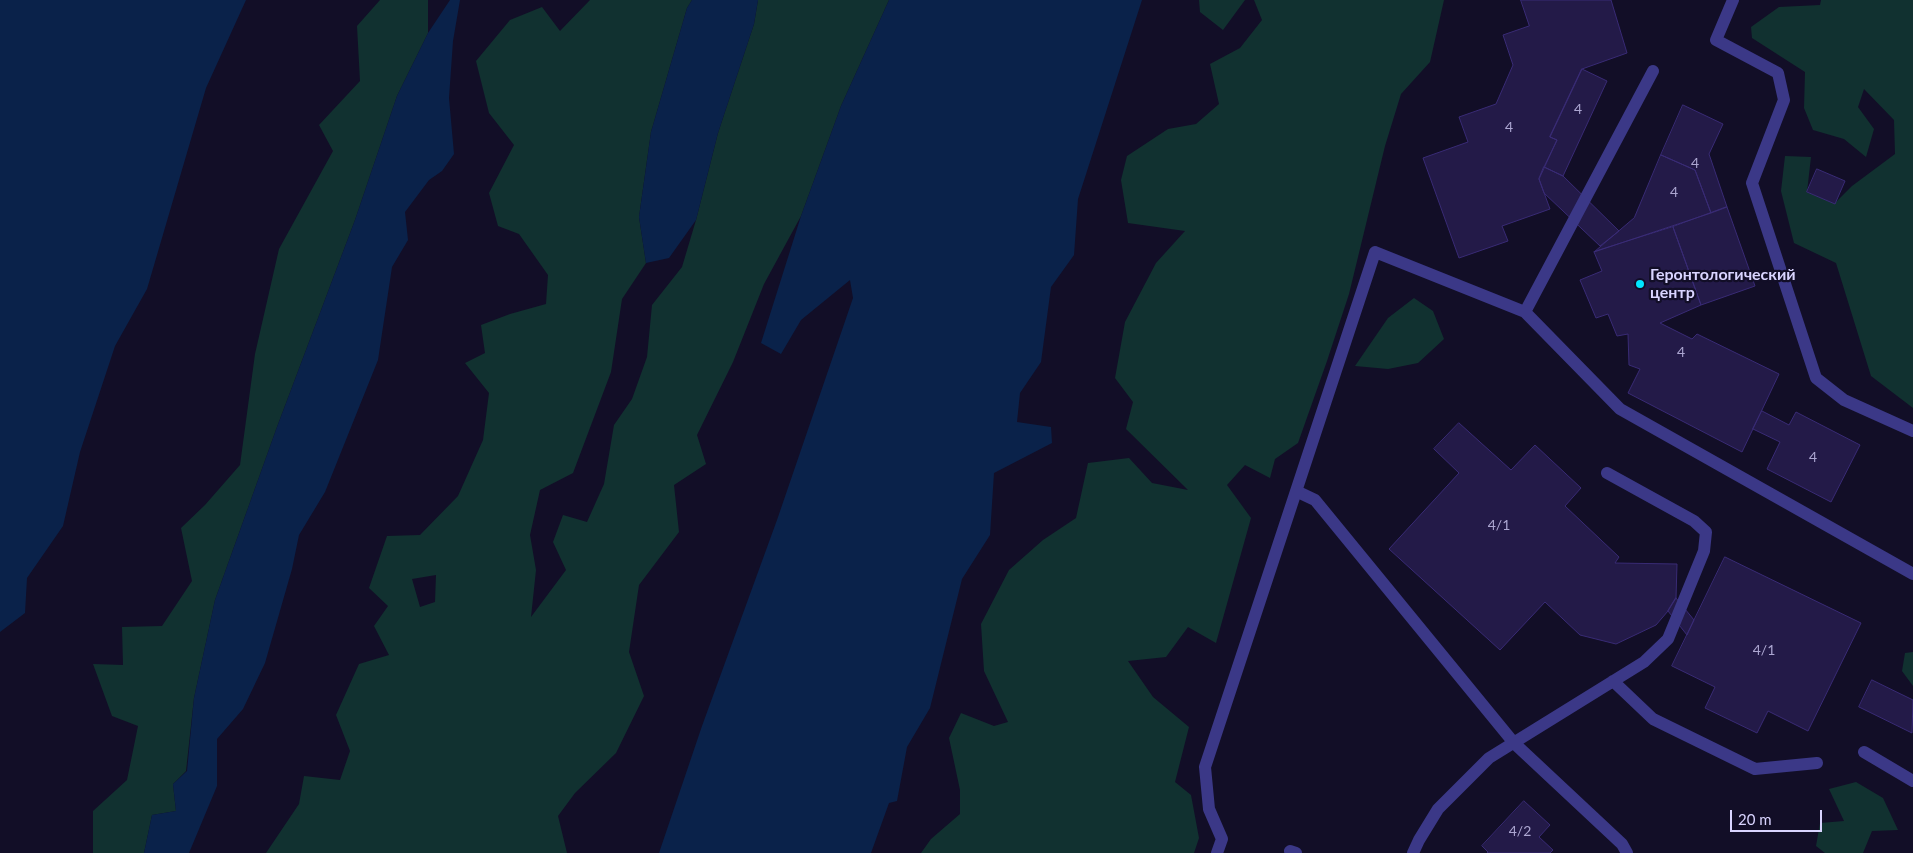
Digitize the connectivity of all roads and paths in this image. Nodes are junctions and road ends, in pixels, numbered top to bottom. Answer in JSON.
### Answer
{"nodes":[{"id":1,"x":1734,"y":0,"type":"edge"},
{"id":2,"x":1653,"y":71,"type":"dead end"},
{"id":3,"x":1525,"y":312,"type":"junction"},
{"id":4,"x":1913,"y":431,"type":"edge"},
{"id":5,"x":1607,"y":473,"type":"dead end"},
{"id":6,"x":1296,"y":492,"type":"junction"},
{"id":7,"x":1913,"y":574,"type":"edge"},
{"id":8,"x":1613,"y":681,"type":"junction"},
{"id":9,"x":1514,"y":743,"type":"junction"},
{"id":10,"x":1864,"y":752,"type":"dead end"},
{"id":11,"x":1817,"y":763,"type":"dead end"},
{"id":12,"x":1913,"y":781,"type":"edge"},
{"id":13,"x":1217,"y":853,"type":"edge"},
{"id":14,"x":1414,"y":853,"type":"edge"},
{"id":15,"x":1627,"y":853,"type":"edge"}],
"edges":[{"from":1,"to":4,"type":"lane"},
{"from":2,"to":3,"type":"lane"},
{"from":3,"to":6,"type":"lane"},
{"from":3,"to":7,"type":"lane"},
{"from":5,"to":8,"type":"lane"},
{"from":6,"to":9,"type":"lane"},
{"from":6,"to":13,"type":"lane"},
{"from":8,"to":9,"type":"lane"},
{"from":8,"to":11,"type":"lane"},
{"from":9,"to":14,"type":"lane"},
{"from":9,"to":15,"type":"lane"},
{"from":10,"to":12,"type":"lane"}]}
